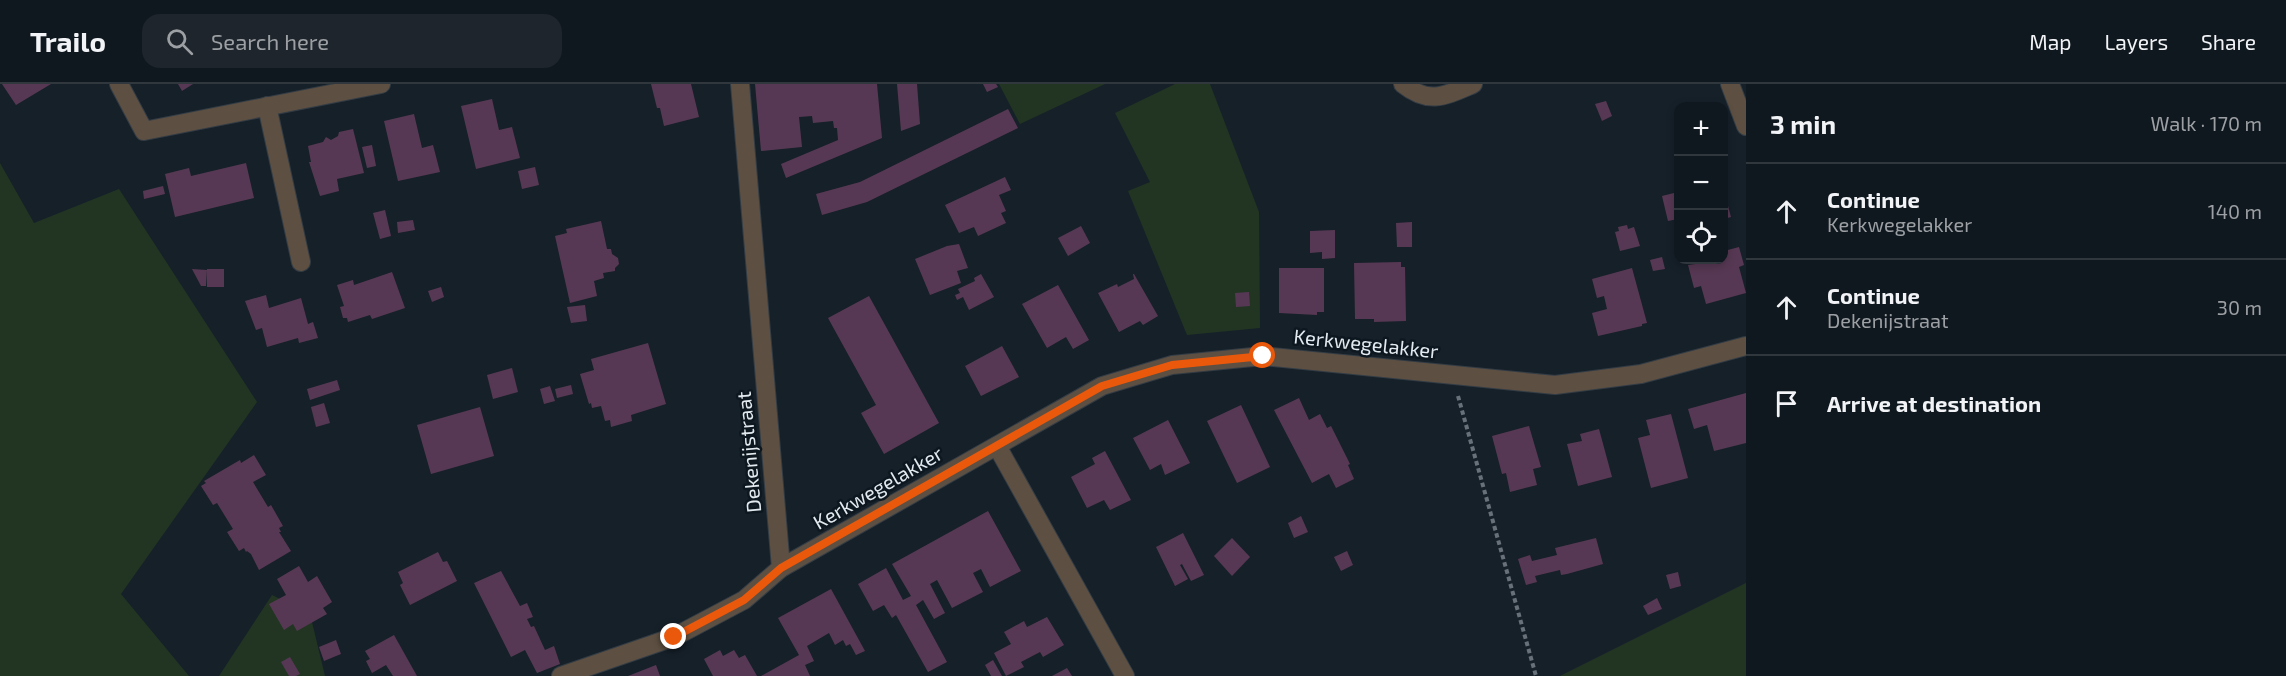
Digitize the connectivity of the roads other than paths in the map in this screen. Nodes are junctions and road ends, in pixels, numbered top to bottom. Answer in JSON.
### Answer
{"nodes":[{"id":1,"x":119,"y":84,"type":"edge"},
{"id":2,"x":381,"y":84,"type":"edge"},
{"id":3,"x":740,"y":84,"type":"edge"},
{"id":4,"x":1402,"y":84,"type":"edge"},
{"id":5,"x":1473,"y":84,"type":"edge"},
{"id":6,"x":1730,"y":84,"type":"edge"},
{"id":7,"x":267,"y":106,"type":"junction"},
{"id":8,"x":1746,"y":126,"type":"edge"},
{"id":9,"x":301,"y":262,"type":"dead end"},
{"id":10,"x":1746,"y":346,"type":"edge"},
{"id":11,"x":997,"y":446,"type":"junction"},
{"id":12,"x":781,"y":568,"type":"junction"},
{"id":13,"x":561,"y":676,"type":"edge"},
{"id":14,"x":1125,"y":676,"type":"edge"}],
"edges":[{"from":1,"to":7,"type":"street"},
{"from":2,"to":7,"type":"street"},
{"from":3,"to":12,"type":"street","name":"Dekenijstraat"},
{"from":4,"to":5,"type":"street"},
{"from":6,"to":8,"type":"street"},
{"from":7,"to":9,"type":"street"},
{"from":10,"to":11,"type":"street","name":"Kerkwegelakker"},
{"from":11,"to":12,"type":"street","name":"Kerkwegelakker"},
{"from":11,"to":14,"type":"street"},
{"from":12,"to":13,"type":"street"}]}
